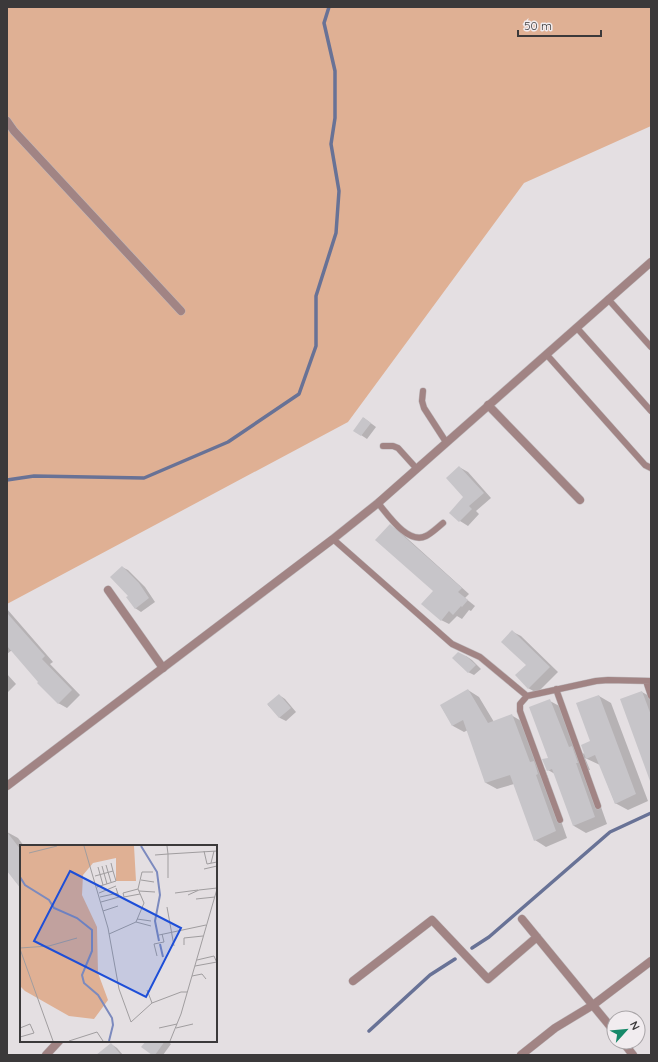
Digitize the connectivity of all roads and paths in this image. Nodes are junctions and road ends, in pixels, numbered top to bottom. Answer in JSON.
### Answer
{"nodes":[{"id":1,"x":7,"y":121,"type":"edge"},
{"id":2,"x":649,"y":267,"type":"edge"},
{"id":3,"x":608,"y":299,"type":"junction"},
{"id":4,"x":181,"y":311,"type":"dead end"},
{"id":5,"x":577,"y":328,"type":"junction"},
{"id":6,"x":651,"y":347,"type":"edge"},
{"id":7,"x":547,"y":355,"type":"junction"},
{"id":8,"x":423,"y":391,"type":"dead end"},
{"id":9,"x":488,"y":405,"type":"junction"},
{"id":10,"x":651,"y":411,"type":"edge"},
{"id":11,"x":446,"y":442,"type":"junction"},
{"id":12,"x":383,"y":446,"type":"dead end"},
{"id":13,"x":417,"y":468,"type":"junction"},
{"id":14,"x":651,"y":468,"type":"edge"},
{"id":15,"x":580,"y":500,"type":"dead end"},
{"id":16,"x":378,"y":503,"type":"junction"},
{"id":17,"x":443,"y":523,"type":"dead end"},
{"id":18,"x":333,"y":539,"type":"junction"},
{"id":19,"x":108,"y":590,"type":"dead end"},
{"id":20,"x":163,"y":668,"type":"junction"},
{"id":21,"x":648,"y":681,"type":"edge"},
{"id":22,"x":556,"y":689,"type":"junction"},
{"id":23,"x":527,"y":696,"type":"junction"},
{"id":24,"x":651,"y":696,"type":"edge"},
{"id":25,"x":7,"y":786,"type":"edge"},
{"id":26,"x":598,"y":806,"type":"dead end"},
{"id":27,"x":560,"y":820,"type":"dead end"},
{"id":28,"x":522,"y":919,"type":"dead end"},
{"id":29,"x":537,"y":938,"type":"junction"},
{"id":30,"x":651,"y":961,"type":"edge"},
{"id":31,"x":353,"y":981,"type":"dead end"},
{"id":32,"x":593,"y":1005,"type":"junction"},
{"id":33,"x":606,"y":1021,"type":"edge"},
{"id":34,"x":58,"y":1042,"type":"edge"},
{"id":35,"x":46,"y":1055,"type":"edge"},
{"id":36,"x":521,"y":1055,"type":"edge"}],
"edges":[{"from":1,"to":4,"type":"street"},
{"from":2,"to":3,"type":"street"},
{"from":3,"to":5,"type":"street"},
{"from":3,"to":6,"type":"lane"},
{"from":5,"to":7,"type":"street"},
{"from":5,"to":10,"type":"lane"},
{"from":7,"to":9,"type":"street"},
{"from":7,"to":14,"type":"lane"},
{"from":8,"to":11,"type":"lane"},
{"from":9,"to":11,"type":"street"},
{"from":9,"to":15,"type":"street"},
{"from":11,"to":13,"type":"street"},
{"from":12,"to":13,"type":"lane"},
{"from":13,"to":16,"type":"street"},
{"from":16,"to":17,"type":"lane"},
{"from":16,"to":18,"type":"street"},
{"from":18,"to":20,"type":"street"},
{"from":18,"to":23,"type":"lane"},
{"from":19,"to":20,"type":"street"},
{"from":20,"to":25,"type":"street"},
{"from":21,"to":22,"type":"lane"},
{"from":21,"to":24,"type":"lane"},
{"from":22,"to":23,"type":"lane"},
{"from":22,"to":26,"type":"lane"},
{"from":23,"to":27,"type":"lane"},
{"from":28,"to":29,"type":"street"},
{"from":29,"to":31,"type":"street"},
{"from":29,"to":32,"type":"street"},
{"from":30,"to":32,"type":"street"},
{"from":32,"to":33,"type":"street"},
{"from":32,"to":36,"type":"street"},
{"from":34,"to":35,"type":"street"}]}
